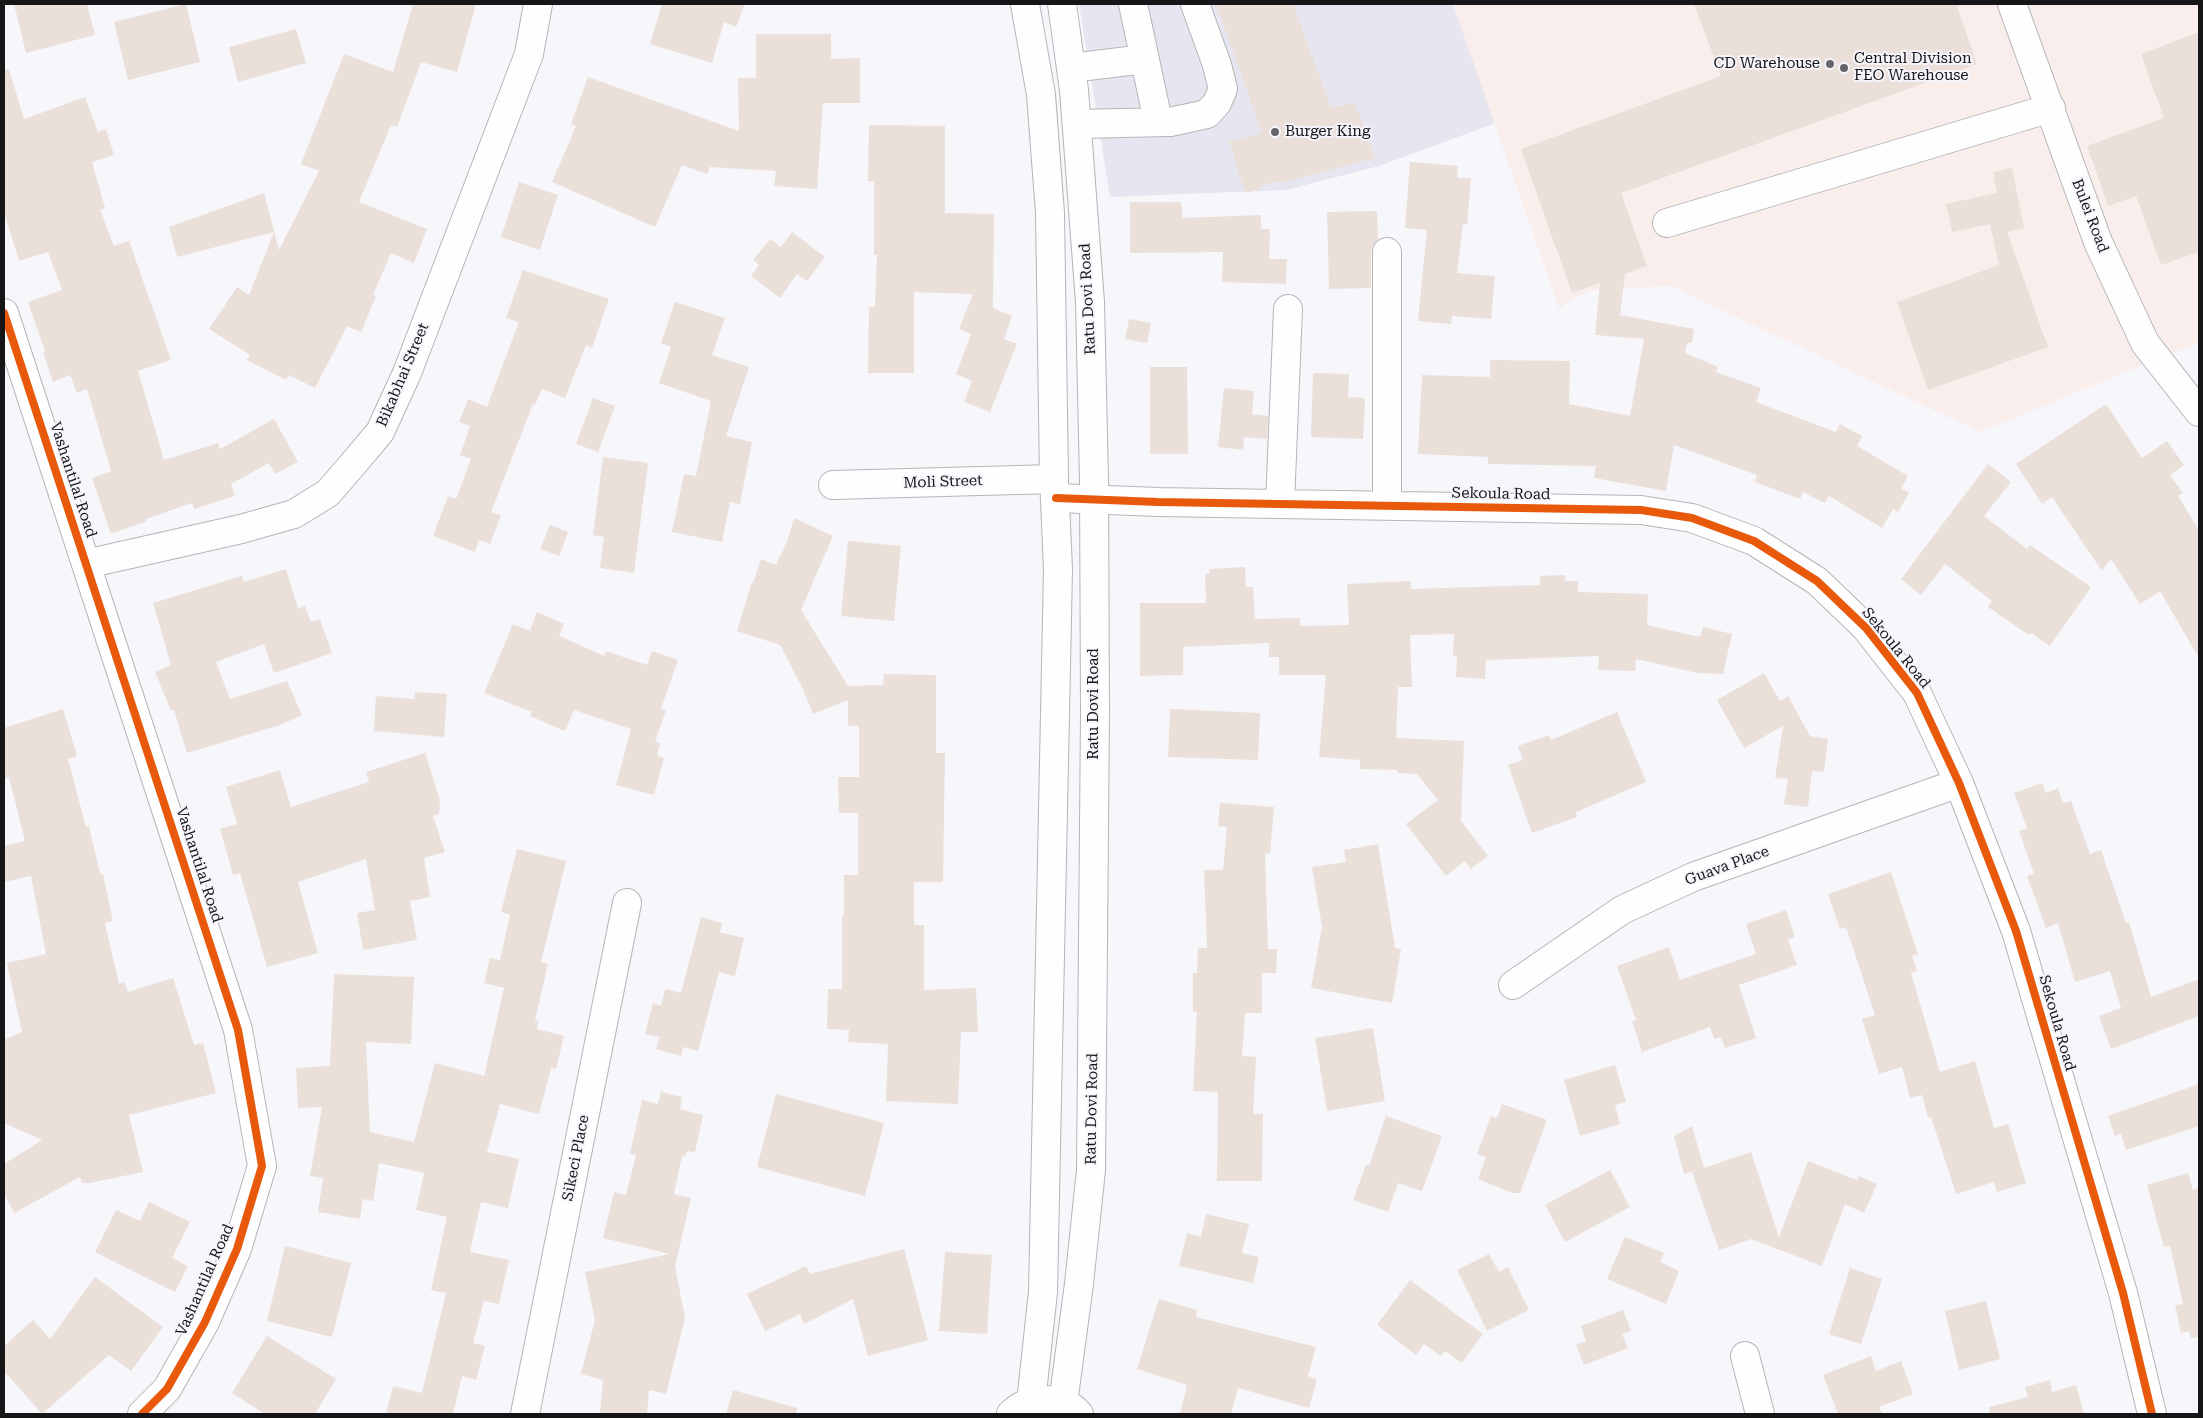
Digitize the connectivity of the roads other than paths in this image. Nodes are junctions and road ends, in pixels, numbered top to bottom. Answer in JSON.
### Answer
{"nodes":[{"id":1,"x":538,"y":4,"type":"edge"},
{"id":2,"x":1025,"y":4,"type":"edge"},
{"id":3,"x":1062,"y":4,"type":"edge"},
{"id":4,"x":1133,"y":4,"type":"edge"},
{"id":5,"x":1195,"y":4,"type":"edge"},
{"id":6,"x":2012,"y":4,"type":"edge"},
{"id":7,"x":1146,"y":59,"type":"junction"},
{"id":8,"x":1072,"y":79,"type":"junction"},
{"id":9,"x":1041,"y":95,"type":"junction"},
{"id":10,"x":2051,"y":108,"type":"junction"},
{"id":11,"x":1158,"y":121,"type":"junction"},
{"id":12,"x":1076,"y":124,"type":"junction"},
{"id":13,"x":1667,"y":223,"type":"dead end"},
{"id":14,"x":1387,"y":252,"type":"dead end"},
{"id":15,"x":1288,"y":309,"type":"dead end"},
{"id":16,"x":4,"y":313,"type":"edge"},
{"id":17,"x":2199,"y":412,"type":"edge"},
{"id":18,"x":833,"y":485,"type":"dead end"},
{"id":19,"x":1055,"y":488,"type":"junction"},
{"id":20,"x":1093,"y":500,"type":"junction"},
{"id":21,"x":1280,"y":504,"type":"junction"},
{"id":22,"x":1387,"y":506,"type":"junction"},
{"id":23,"x":86,"y":564,"type":"junction"},
{"id":24,"x":1959,"y":783,"type":"junction"},
{"id":25,"x":627,"y":903,"type":"dead end"},
{"id":26,"x":1513,"y":986,"type":"dead end"},
{"id":27,"x":1745,"y":1356,"type":"dead end"},
{"id":28,"x":1021,"y":1408,"type":"edge"},
{"id":29,"x":1071,"y":1409,"type":"edge"},
{"id":30,"x":142,"y":1414,"type":"edge"},
{"id":31,"x":525,"y":1414,"type":"edge"},
{"id":32,"x":1760,"y":1414,"type":"edge"},
{"id":33,"x":2152,"y":1414,"type":"edge"}],
"edges":[{"from":1,"to":23,"type":"street","name":"Bikabhai Street"},
{"from":2,"to":9,"type":"street"},
{"from":3,"to":8,"type":"street","name":"Ratu Dovi Road"},
{"from":4,"to":7,"type":"street"},
{"from":5,"to":11,"type":"street"},
{"from":6,"to":10,"type":"street","name":"Bulei Road"},
{"from":7,"to":8,"type":"street"},
{"from":7,"to":11,"type":"street"},
{"from":8,"to":9,"type":"street"},
{"from":8,"to":12,"type":"street","name":"Ratu Dovi Road"},
{"from":9,"to":19,"type":"street"},
{"from":10,"to":13,"type":"street"},
{"from":10,"to":17,"type":"street","name":"Bulei Road"},
{"from":11,"to":12,"type":"street"},
{"from":12,"to":20,"type":"street","name":"Ratu Dovi Road"},
{"from":14,"to":22,"type":"street"},
{"from":15,"to":21,"type":"street"},
{"from":16,"to":23,"type":"street","name":"Vashantilal Road"},
{"from":18,"to":19,"type":"street","name":"Moli Street"},
{"from":19,"to":20,"type":"street","name":"Moli Street"},
{"from":19,"to":28,"type":"street"},
{"from":20,"to":21,"type":"street","name":"Sekoula Road"},
{"from":20,"to":29,"type":"street","name":"Ratu Dovi Road"},
{"from":21,"to":22,"type":"street","name":"Sekoula Road"},
{"from":22,"to":24,"type":"street","name":"Sekoula Road"},
{"from":23,"to":30,"type":"street","name":"Vashantilal Road"},
{"from":24,"to":26,"type":"street","name":"Guava Place"},
{"from":24,"to":33,"type":"street","name":"Sekoula Road"},
{"from":25,"to":31,"type":"street","name":"Sikeci Place"},
{"from":27,"to":32,"type":"street"},
{"from":28,"to":29,"type":"street"}]}
